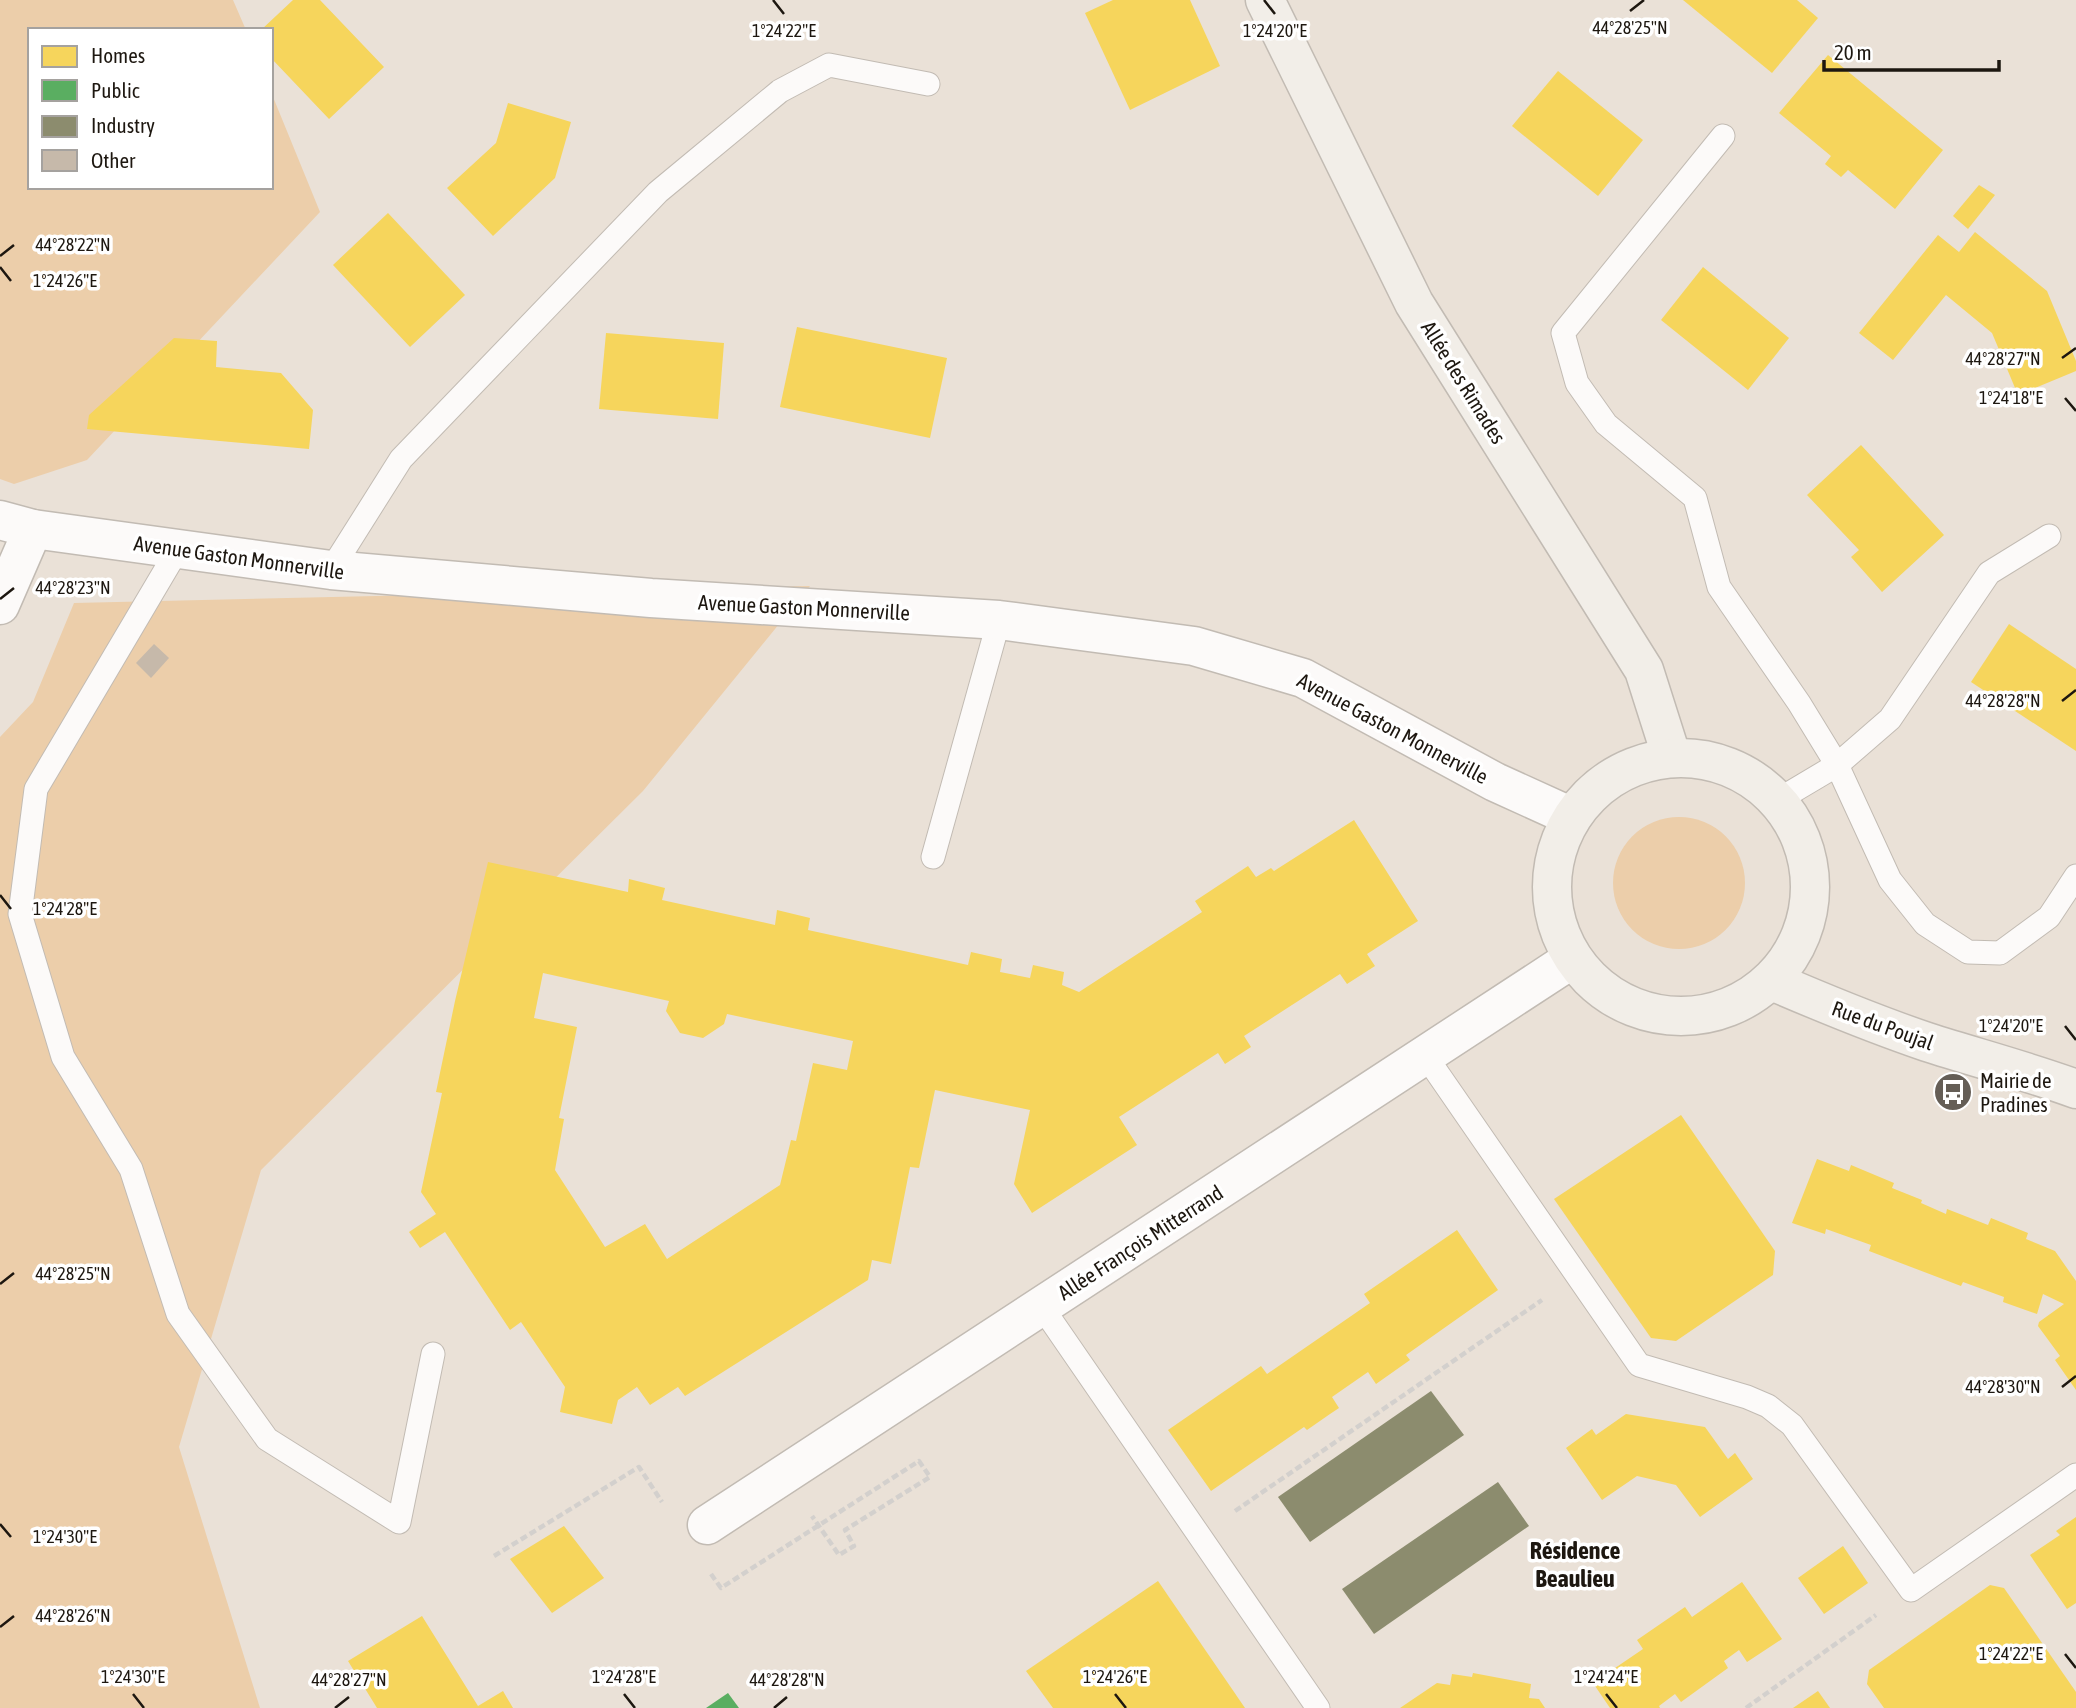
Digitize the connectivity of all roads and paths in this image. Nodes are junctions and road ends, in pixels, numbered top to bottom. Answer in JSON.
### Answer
{"nodes":[{"id":1,"x":1265,"y":0,"type":"edge"},
{"id":2,"x":929,"y":84,"type":"dead end"},
{"id":3,"x":1723,"y":136,"type":"dead end"},
{"id":4,"x":17,"y":525,"type":"edge"},
{"id":5,"x":2049,"y":536,"type":"dead end"},
{"id":6,"x":178,"y":549,"type":"junction"},
{"id":7,"x":331,"y":570,"type":"junction"},
{"id":8,"x":0,"y":605,"type":"edge"},
{"id":9,"x":999,"y":620,"type":"junction"},
{"id":10,"x":1672,"y":758,"type":"junction"},
{"id":11,"x":1838,"y":765,"type":"junction"},
{"id":12,"x":1778,"y":800,"type":"junction"},
{"id":13,"x":1572,"y":817,"type":"junction"},
{"id":14,"x":933,"y":857,"type":"dead end"},
{"id":15,"x":2076,"y":876,"type":"edge"},
{"id":16,"x":1572,"y":959,"type":"junction"},
{"id":17,"x":1772,"y":981,"type":"junction"},
{"id":18,"x":1425,"y":1055,"type":"junction"},
{"id":19,"x":2076,"y":1089,"type":"edge"},
{"id":20,"x":1578,"y":1275,"type":"junction"},
{"id":21,"x":1042,"y":1307,"type":"junction"},
{"id":22,"x":433,"y":1354,"type":"dead end"},
{"id":23,"x":2076,"y":1475,"type":"edge"},
{"id":24,"x":707,"y":1525,"type":"joint"},
{"id":25,"x":1199,"y":1535,"type":"junction"},
{"id":26,"x":839,"y":1555,"type":"dead end"},
{"id":27,"x":494,"y":1556,"type":"dead end"},
{"id":28,"x":707,"y":1569,"type":"dead end"},
{"id":29,"x":1911,"y":1590,"type":"junction"},
{"id":30,"x":1318,"y":1708,"type":"edge"},
{"id":31,"x":1745,"y":1708,"type":"edge"}],
"edges":[{"from":1,"to":10,"type":"main road","name":"Allée des Rimades"},
{"from":2,"to":7,"type":"lane"},
{"from":3,"to":11,"type":"lane"},
{"from":4,"to":6,"type":"street","name":"Avenue Gaston Monnerville"},
{"from":4,"to":8,"type":"street"},
{"from":5,"to":11,"type":"lane"},
{"from":6,"to":7,"type":"street","name":"Avenue Gaston Monnerville"},
{"from":6,"to":22,"type":"lane"},
{"from":7,"to":9,"type":"street","name":"Avenue Gaston Monnerville"},
{"from":9,"to":13,"type":"street","name":"Avenue Gaston Monnerville"},
{"from":9,"to":14,"type":"lane"},
{"from":10,"to":12,"type":"main road"},
{"from":10,"to":13,"type":"main road"},
{"from":11,"to":12,"type":"lane"},
{"from":11,"to":15,"type":"lane"},
{"from":12,"to":17,"type":"main road"},
{"from":13,"to":16,"type":"main road"},
{"from":16,"to":17,"type":"main road"},
{"from":16,"to":18,"type":"street","name":"Allée François Mitterrand"},
{"from":17,"to":19,"type":"main road","name":"Rue du Poujal"},
{"from":18,"to":20,"type":"lane"},
{"from":18,"to":21,"type":"street","name":"Allée François Mitterrand"},
{"from":20,"to":25,"type":"path"},
{"from":20,"to":29,"type":"lane"},
{"from":21,"to":24,"type":"street","name":"Allée François Mitterrand"},
{"from":21,"to":25,"type":"lane"},
{"from":23,"to":29,"type":"lane"},
{"from":24,"to":27,"type":"path"},
{"from":25,"to":30,"type":"lane"},
{"from":26,"to":28,"type":"path"},
{"from":29,"to":31,"type":"path"}]}
